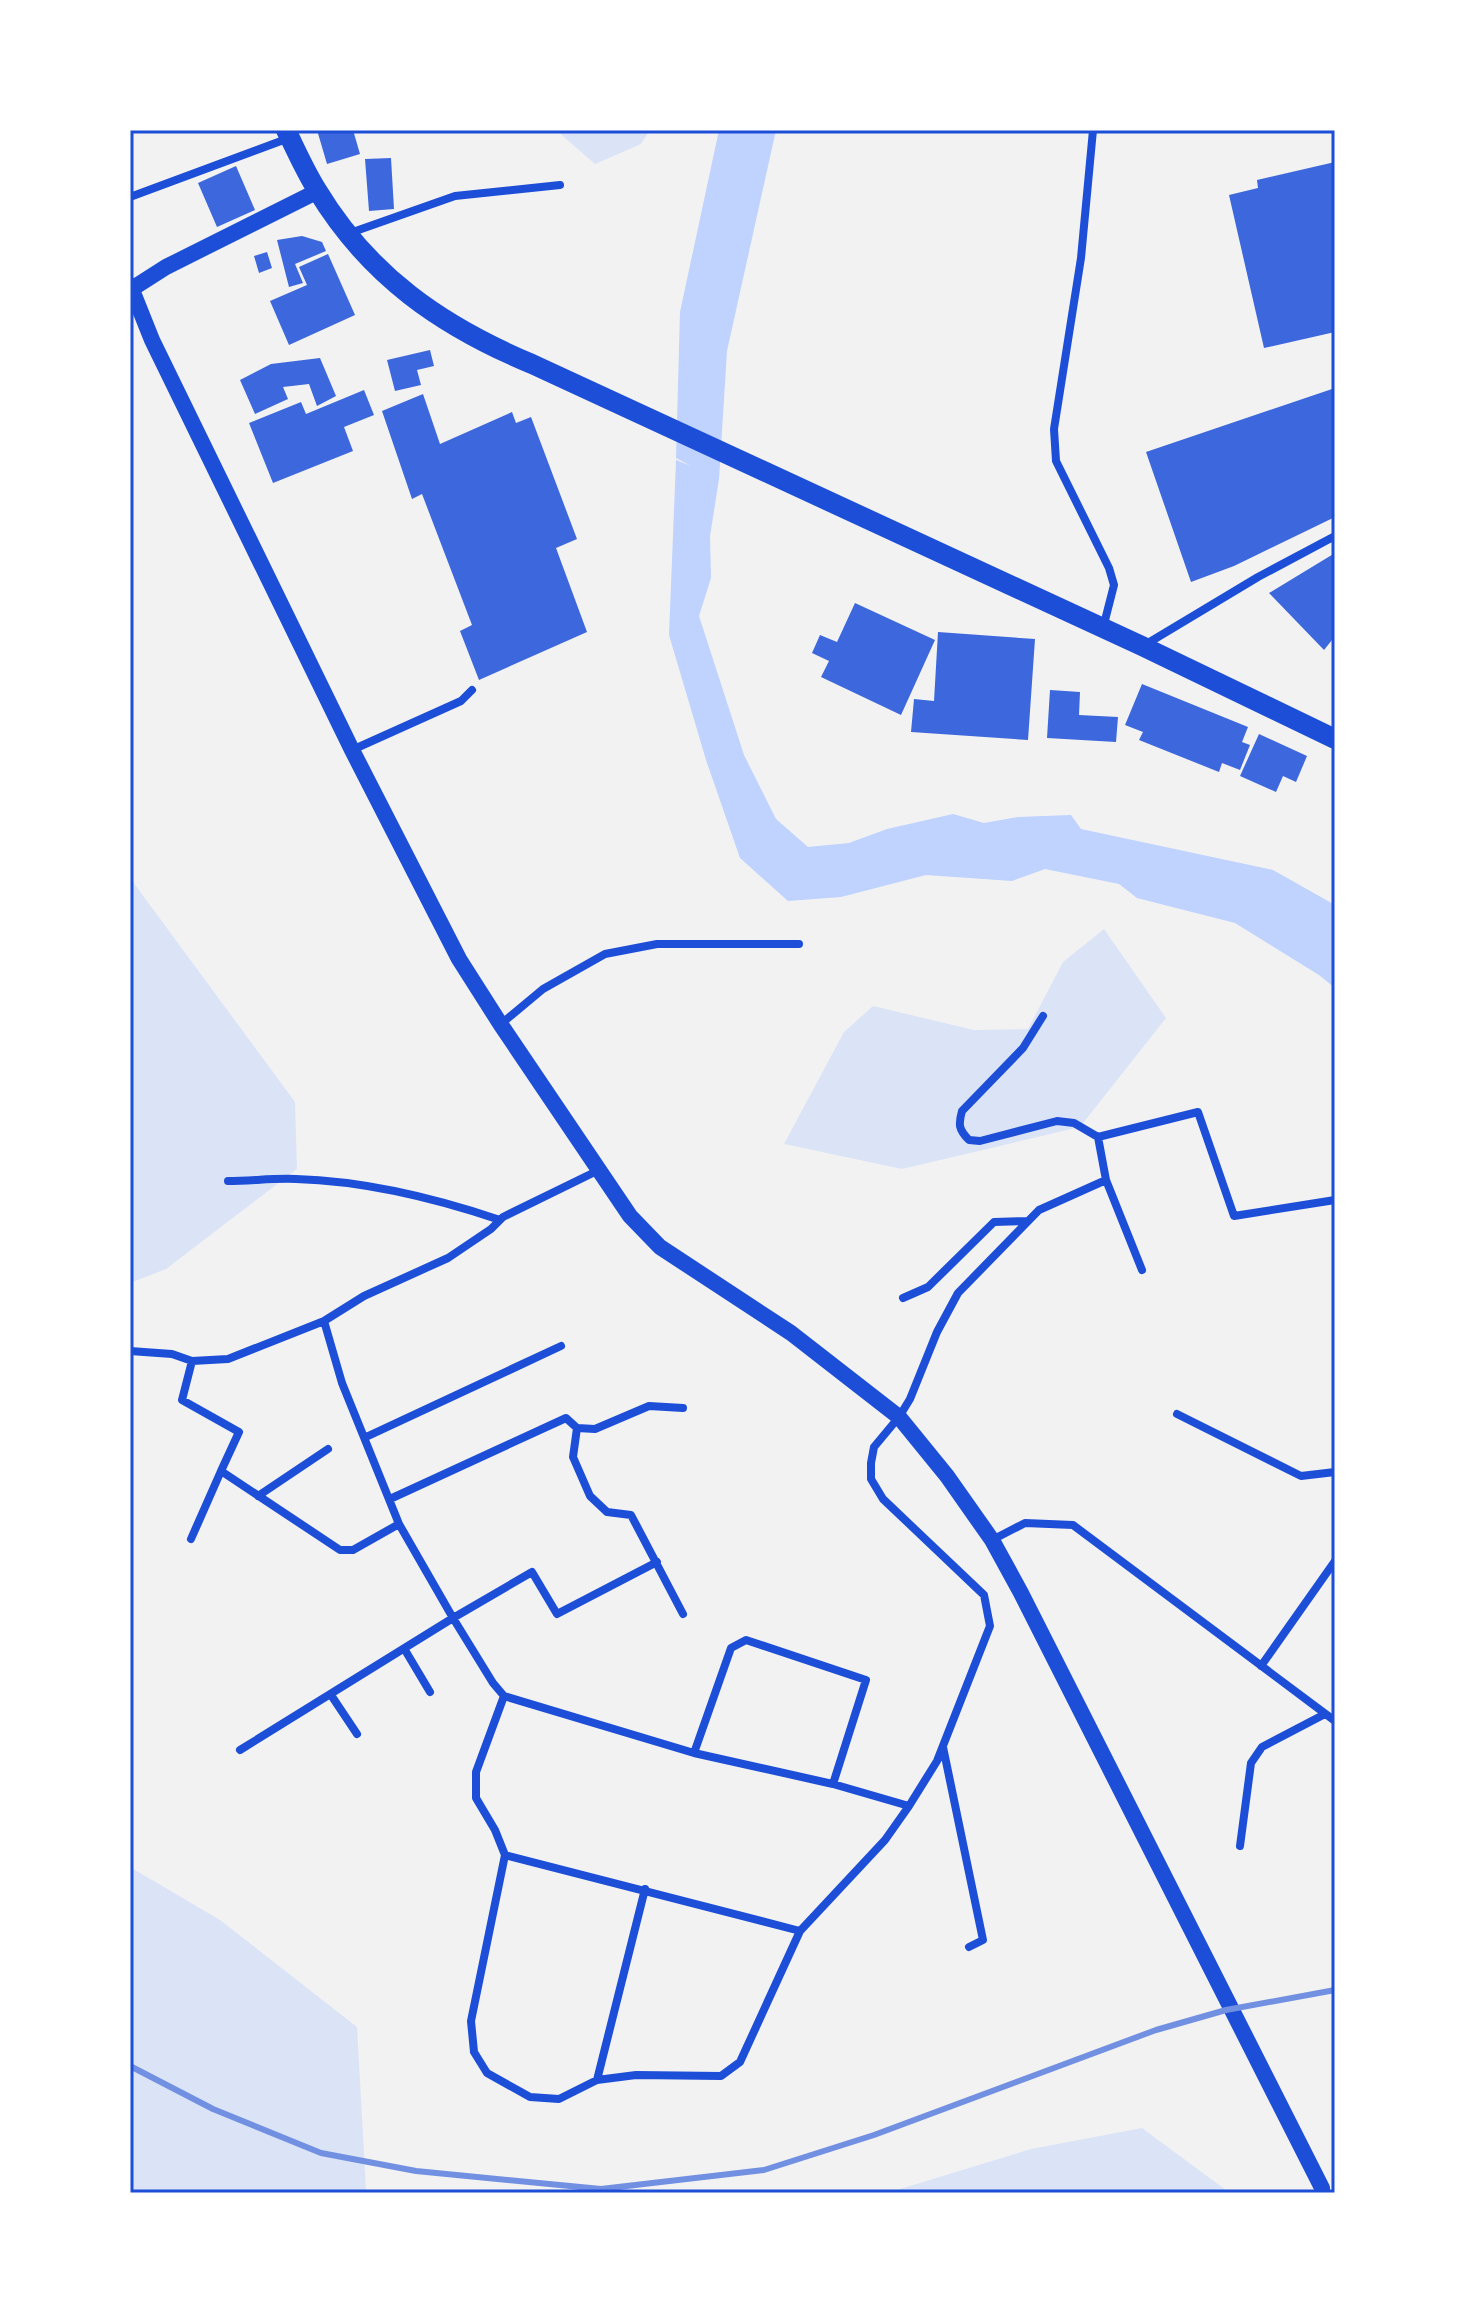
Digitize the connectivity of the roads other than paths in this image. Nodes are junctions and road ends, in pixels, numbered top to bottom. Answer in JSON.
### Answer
{"nodes":[{"id":1,"x":1093,"y":130,"type":"edge"},
{"id":2,"x":288,"y":134,"type":"edge"},
{"id":3,"x":560,"y":185,"type":"dead end"},
{"id":4,"x":318,"y":191,"type":"junction"},
{"id":5,"x":130,"y":197,"type":"edge"},
{"id":6,"x":350,"y":233,"type":"junction"},
{"id":7,"x":131,"y":288,"type":"edge"},
{"id":8,"x":1335,"y":536,"type":"edge"},
{"id":9,"x":1103,"y":629,"type":"junction"},
{"id":10,"x":1142,"y":646,"type":"junction"},
{"id":11,"x":472,"y":690,"type":"dead end"},
{"id":12,"x":1335,"y":739,"type":"edge"},
{"id":13,"x":352,"y":750,"type":"junction"},
{"id":14,"x":799,"y":944,"type":"dead end"},
{"id":15,"x":1043,"y":1016,"type":"dead end"},
{"id":16,"x":501,"y":1025,"type":"junction"},
{"id":17,"x":1098,"y":1137,"type":"junction"},
{"id":18,"x":599,"y":1170,"type":"junction"},
{"id":19,"x":1106,"y":1180,"type":"junction"},
{"id":20,"x":228,"y":1181,"type":"dead end"},
{"id":21,"x":1335,"y":1200,"type":"edge"},
{"id":22,"x":500,"y":1220,"type":"junction"},
{"id":23,"x":1028,"y":1221,"type":"junction"},
{"id":24,"x":1142,"y":1270,"type":"dead end"},
{"id":25,"x":903,"y":1298,"type":"dead end"},
{"id":26,"x":324,"y":1321,"type":"junction"},
{"id":27,"x":561,"y":1346,"type":"dead end"},
{"id":28,"x":130,"y":1351,"type":"edge"},
{"id":29,"x":192,"y":1361,"type":"junction"},
{"id":30,"x":683,"y":1408,"type":"dead end"},
{"id":31,"x":1177,"y":1414,"type":"dead end"},
{"id":32,"x":899,"y":1417,"type":"junction"},
{"id":33,"x":577,"y":1428,"type":"junction"},
{"id":34,"x":366,"y":1437,"type":"junction"},
{"id":35,"x":328,"y":1449,"type":"dead end"},
{"id":36,"x":221,"y":1471,"type":"junction"},
{"id":37,"x":1335,"y":1472,"type":"edge"},
{"id":38,"x":258,"y":1496,"type":"junction"},
{"id":39,"x":390,"y":1499,"type":"junction"},
{"id":40,"x":399,"y":1524,"type":"junction"},
{"id":41,"x":191,"y":1539,"type":"dead end"},
{"id":42,"x":992,"y":1540,"type":"junction"},
{"id":43,"x":1335,"y":1561,"type":"edge"},
{"id":44,"x":657,"y":1562,"type":"junction"},
{"id":45,"x":683,"y":1614,"type":"dead end"},
{"id":46,"x":453,"y":1618,"type":"junction"},
{"id":47,"x":405,"y":1650,"type":"junction"},
{"id":48,"x":1261,"y":1666,"type":"junction"},
{"id":49,"x":430,"y":1692,"type":"dead end"},
{"id":50,"x":331,"y":1695,"type":"junction"},
{"id":51,"x":504,"y":1696,"type":"junction"},
{"id":52,"x":1325,"y":1714,"type":"junction"},
{"id":53,"x":1335,"y":1721,"type":"edge"},
{"id":54,"x":357,"y":1734,"type":"dead end"},
{"id":55,"x":943,"y":1746,"type":"junction"},
{"id":56,"x":240,"y":1750,"type":"dead end"},
{"id":57,"x":694,"y":1753,"type":"junction"},
{"id":58,"x":833,"y":1784,"type":"junction"},
{"id":59,"x":909,"y":1806,"type":"junction"},
{"id":60,"x":1240,"y":1846,"type":"dead end"},
{"id":61,"x":505,"y":1855,"type":"junction"},
{"id":62,"x":645,"y":1889,"type":"junction"},
{"id":63,"x":800,"y":1931,"type":"junction"},
{"id":64,"x":969,"y":1947,"type":"dead end"},
{"id":65,"x":597,"y":2080,"type":"junction"},
{"id":66,"x":1322,"y":2188,"type":"dead end"}],
"edges":[{"from":1,"to":9,"type":"street"},
{"from":2,"to":4,"type":"highway"},
{"from":2,"to":5,"type":"street"},
{"from":3,"to":6,"type":"street"},
{"from":4,"to":6,"type":"highway"},
{"from":4,"to":7,"type":"main road"},
{"from":6,"to":9,"type":"highway"},
{"from":7,"to":13,"type":"main road"},
{"from":8,"to":10,"type":"street"},
{"from":9,"to":10,"type":"highway"},
{"from":10,"to":12,"type":"highway"},
{"from":11,"to":13,"type":"street"},
{"from":13,"to":16,"type":"main road"},
{"from":14,"to":16,"type":"street"},
{"from":15,"to":17,"type":"street"},
{"from":16,"to":18,"type":"main road"},
{"from":17,"to":19,"type":"street"},
{"from":17,"to":21,"type":"street"},
{"from":18,"to":22,"type":"street"},
{"from":18,"to":32,"type":"main road"},
{"from":19,"to":23,"type":"street"},
{"from":19,"to":24,"type":"street"},
{"from":20,"to":22,"type":"street"},
{"from":22,"to":26,"type":"street"},
{"from":23,"to":25,"type":"street"},
{"from":23,"to":32,"type":"street"},
{"from":26,"to":29,"type":"street"},
{"from":26,"to":34,"type":"street"},
{"from":27,"to":34,"type":"street"},
{"from":28,"to":29,"type":"street"},
{"from":29,"to":36,"type":"street"},
{"from":30,"to":33,"type":"street"},
{"from":31,"to":37,"type":"street"},
{"from":32,"to":42,"type":"main road"},
{"from":32,"to":55,"type":"street"},
{"from":33,"to":39,"type":"street"},
{"from":33,"to":44,"type":"street"},
{"from":34,"to":39,"type":"street"},
{"from":35,"to":38,"type":"street"},
{"from":36,"to":38,"type":"street"},
{"from":36,"to":41,"type":"street"},
{"from":38,"to":40,"type":"street"},
{"from":39,"to":40,"type":"street"},
{"from":40,"to":46,"type":"street"},
{"from":42,"to":48,"type":"street"},
{"from":42,"to":66,"type":"main road"},
{"from":43,"to":48,"type":"street"},
{"from":44,"to":45,"type":"street"},
{"from":44,"to":46,"type":"street"},
{"from":46,"to":47,"type":"street"},
{"from":46,"to":51,"type":"street"},
{"from":47,"to":49,"type":"street"},
{"from":47,"to":50,"type":"street"},
{"from":48,"to":52,"type":"street"},
{"from":50,"to":54,"type":"street"},
{"from":50,"to":56,"type":"street"},
{"from":51,"to":57,"type":"street"},
{"from":51,"to":61,"type":"street"},
{"from":52,"to":53,"type":"street"},
{"from":52,"to":60,"type":"street"},
{"from":55,"to":59,"type":"street"},
{"from":55,"to":64,"type":"street"},
{"from":57,"to":58,"type":"street"},
{"from":57,"to":58,"type":"street"},
{"from":58,"to":59,"type":"street"},
{"from":59,"to":63,"type":"street"},
{"from":61,"to":62,"type":"street"},
{"from":61,"to":65,"type":"street"},
{"from":62,"to":63,"type":"street"},
{"from":62,"to":65,"type":"street"},
{"from":63,"to":65,"type":"street"}]}
